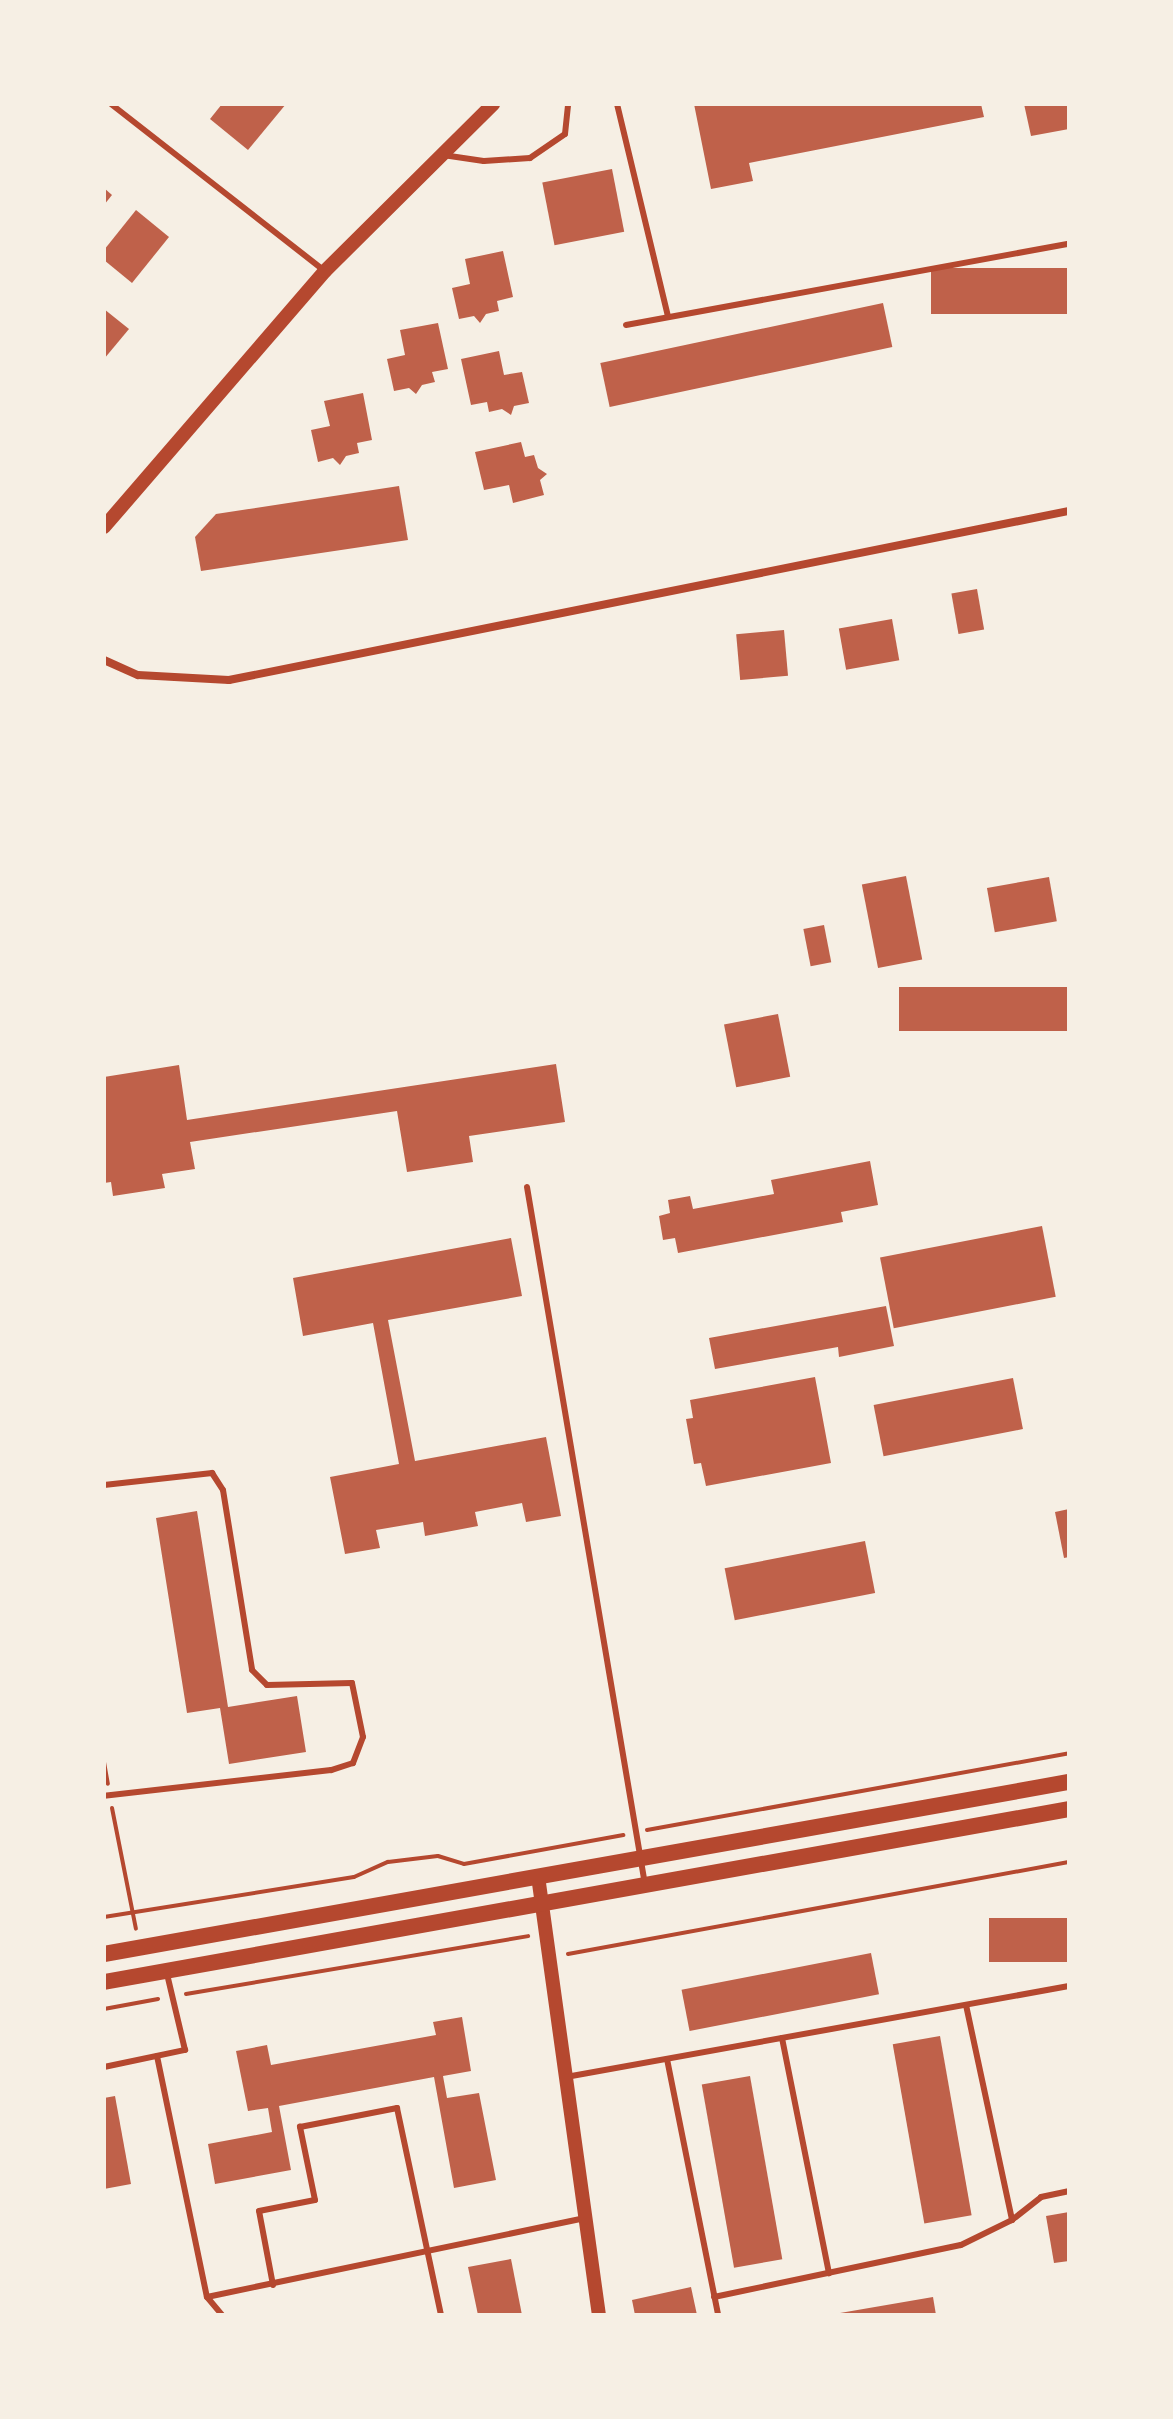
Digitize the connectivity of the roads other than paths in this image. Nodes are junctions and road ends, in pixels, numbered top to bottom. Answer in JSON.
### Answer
{"nodes":[{"id":1,"x":111,"y":104,"type":"edge"},
{"id":2,"x":493,"y":104,"type":"edge"},
{"id":3,"x":568,"y":104,"type":"edge"},
{"id":4,"x":617,"y":104,"type":"edge"},
{"id":5,"x":440,"y":155,"type":"junction"},
{"id":6,"x":1069,"y":244,"type":"edge"},
{"id":7,"x":325,"y":271,"type":"junction"},
{"id":8,"x":668,"y":317,"type":"junction"},
{"id":9,"x":626,"y":325,"type":"dead end"},
{"id":10,"x":1069,"y":511,"type":"edge"},
{"id":11,"x":104,"y":527,"type":"edge"},
{"id":12,"x":104,"y":660,"type":"edge"},
{"id":13,"x":527,"y":1187,"type":"dead end"},
{"id":14,"x":104,"y":1485,"type":"edge"},
{"id":15,"x":1069,"y":1782,"type":"edge"},
{"id":16,"x":107,"y":1796,"type":"edge"},
{"id":17,"x":1069,"y":1809,"type":"edge"},
{"id":18,"x":640,"y":1858,"type":"junction"},
{"id":19,"x":538,"y":1876,"type":"junction"},
{"id":20,"x":645,"y":1885,"type":"junction"},
{"id":21,"x":543,"y":1903,"type":"junction"},
{"id":22,"x":104,"y":1954,"type":"edge"},
{"id":23,"x":167,"y":1970,"type":"junction"},
{"id":24,"x":104,"y":1982,"type":"edge"},
{"id":25,"x":1069,"y":1986,"type":"edge"},
{"id":26,"x":966,"y":2005,"type":"junction"},
{"id":27,"x":782,"y":2038,"type":"junction"},
{"id":28,"x":157,"y":2056,"type":"junction"},
{"id":29,"x":667,"y":2059,"type":"junction"},
{"id":30,"x":104,"y":2067,"type":"edge"},
{"id":31,"x":566,"y":2077,"type":"junction"},
{"id":32,"x":1069,"y":2191,"type":"edge"},
{"id":33,"x":584,"y":2218,"type":"junction"},
{"id":34,"x":1012,"y":2220,"type":"junction"},
{"id":35,"x":427,"y":2251,"type":"junction"},
{"id":36,"x":829,"y":2273,"type":"junction"},
{"id":37,"x":273,"y":2285,"type":"junction"},
{"id":38,"x":207,"y":2297,"type":"junction"},
{"id":39,"x":714,"y":2297,"type":"junction"},
{"id":40,"x":222,"y":2315,"type":"edge"},
{"id":41,"x":441,"y":2315,"type":"edge"},
{"id":42,"x":599,"y":2315,"type":"edge"},
{"id":43,"x":718,"y":2315,"type":"edge"}],
"edges":[{"from":1,"to":7,"type":"lane"},
{"from":2,"to":5,"type":"street"},
{"from":3,"to":5,"type":"lane"},
{"from":4,"to":8,"type":"lane"},
{"from":5,"to":7,"type":"street"},
{"from":6,"to":8,"type":"lane"},
{"from":7,"to":11,"type":"street"},
{"from":8,"to":9,"type":"lane"},
{"from":10,"to":12,"type":"street"},
{"from":13,"to":18,"type":"lane"},
{"from":14,"to":16,"type":"lane"},
{"from":15,"to":18,"type":"main road"},
{"from":17,"to":20,"type":"main road"},
{"from":18,"to":19,"type":"main road"},
{"from":18,"to":20,"type":"lane"},
{"from":19,"to":21,"type":"street"},
{"from":19,"to":22,"type":"main road"},
{"from":20,"to":21,"type":"main road"},
{"from":21,"to":23,"type":"main road"},
{"from":21,"to":31,"type":"street"},
{"from":23,"to":24,"type":"main road"},
{"from":23,"to":28,"type":"lane"},
{"from":25,"to":26,"type":"lane"},
{"from":26,"to":27,"type":"lane"},
{"from":26,"to":34,"type":"lane"},
{"from":27,"to":29,"type":"lane"},
{"from":27,"to":36,"type":"lane"},
{"from":28,"to":30,"type":"lane"},
{"from":28,"to":38,"type":"lane"},
{"from":29,"to":31,"type":"lane"},
{"from":29,"to":39,"type":"lane"},
{"from":31,"to":33,"type":"street"},
{"from":32,"to":34,"type":"lane"},
{"from":33,"to":35,"type":"lane"},
{"from":33,"to":42,"type":"street"},
{"from":34,"to":36,"type":"lane"},
{"from":35,"to":37,"type":"lane"},
{"from":35,"to":37,"type":"lane"},
{"from":35,"to":41,"type":"lane"},
{"from":36,"to":39,"type":"lane"},
{"from":37,"to":38,"type":"lane"},
{"from":38,"to":40,"type":"lane"},
{"from":39,"to":43,"type":"lane"}]}
